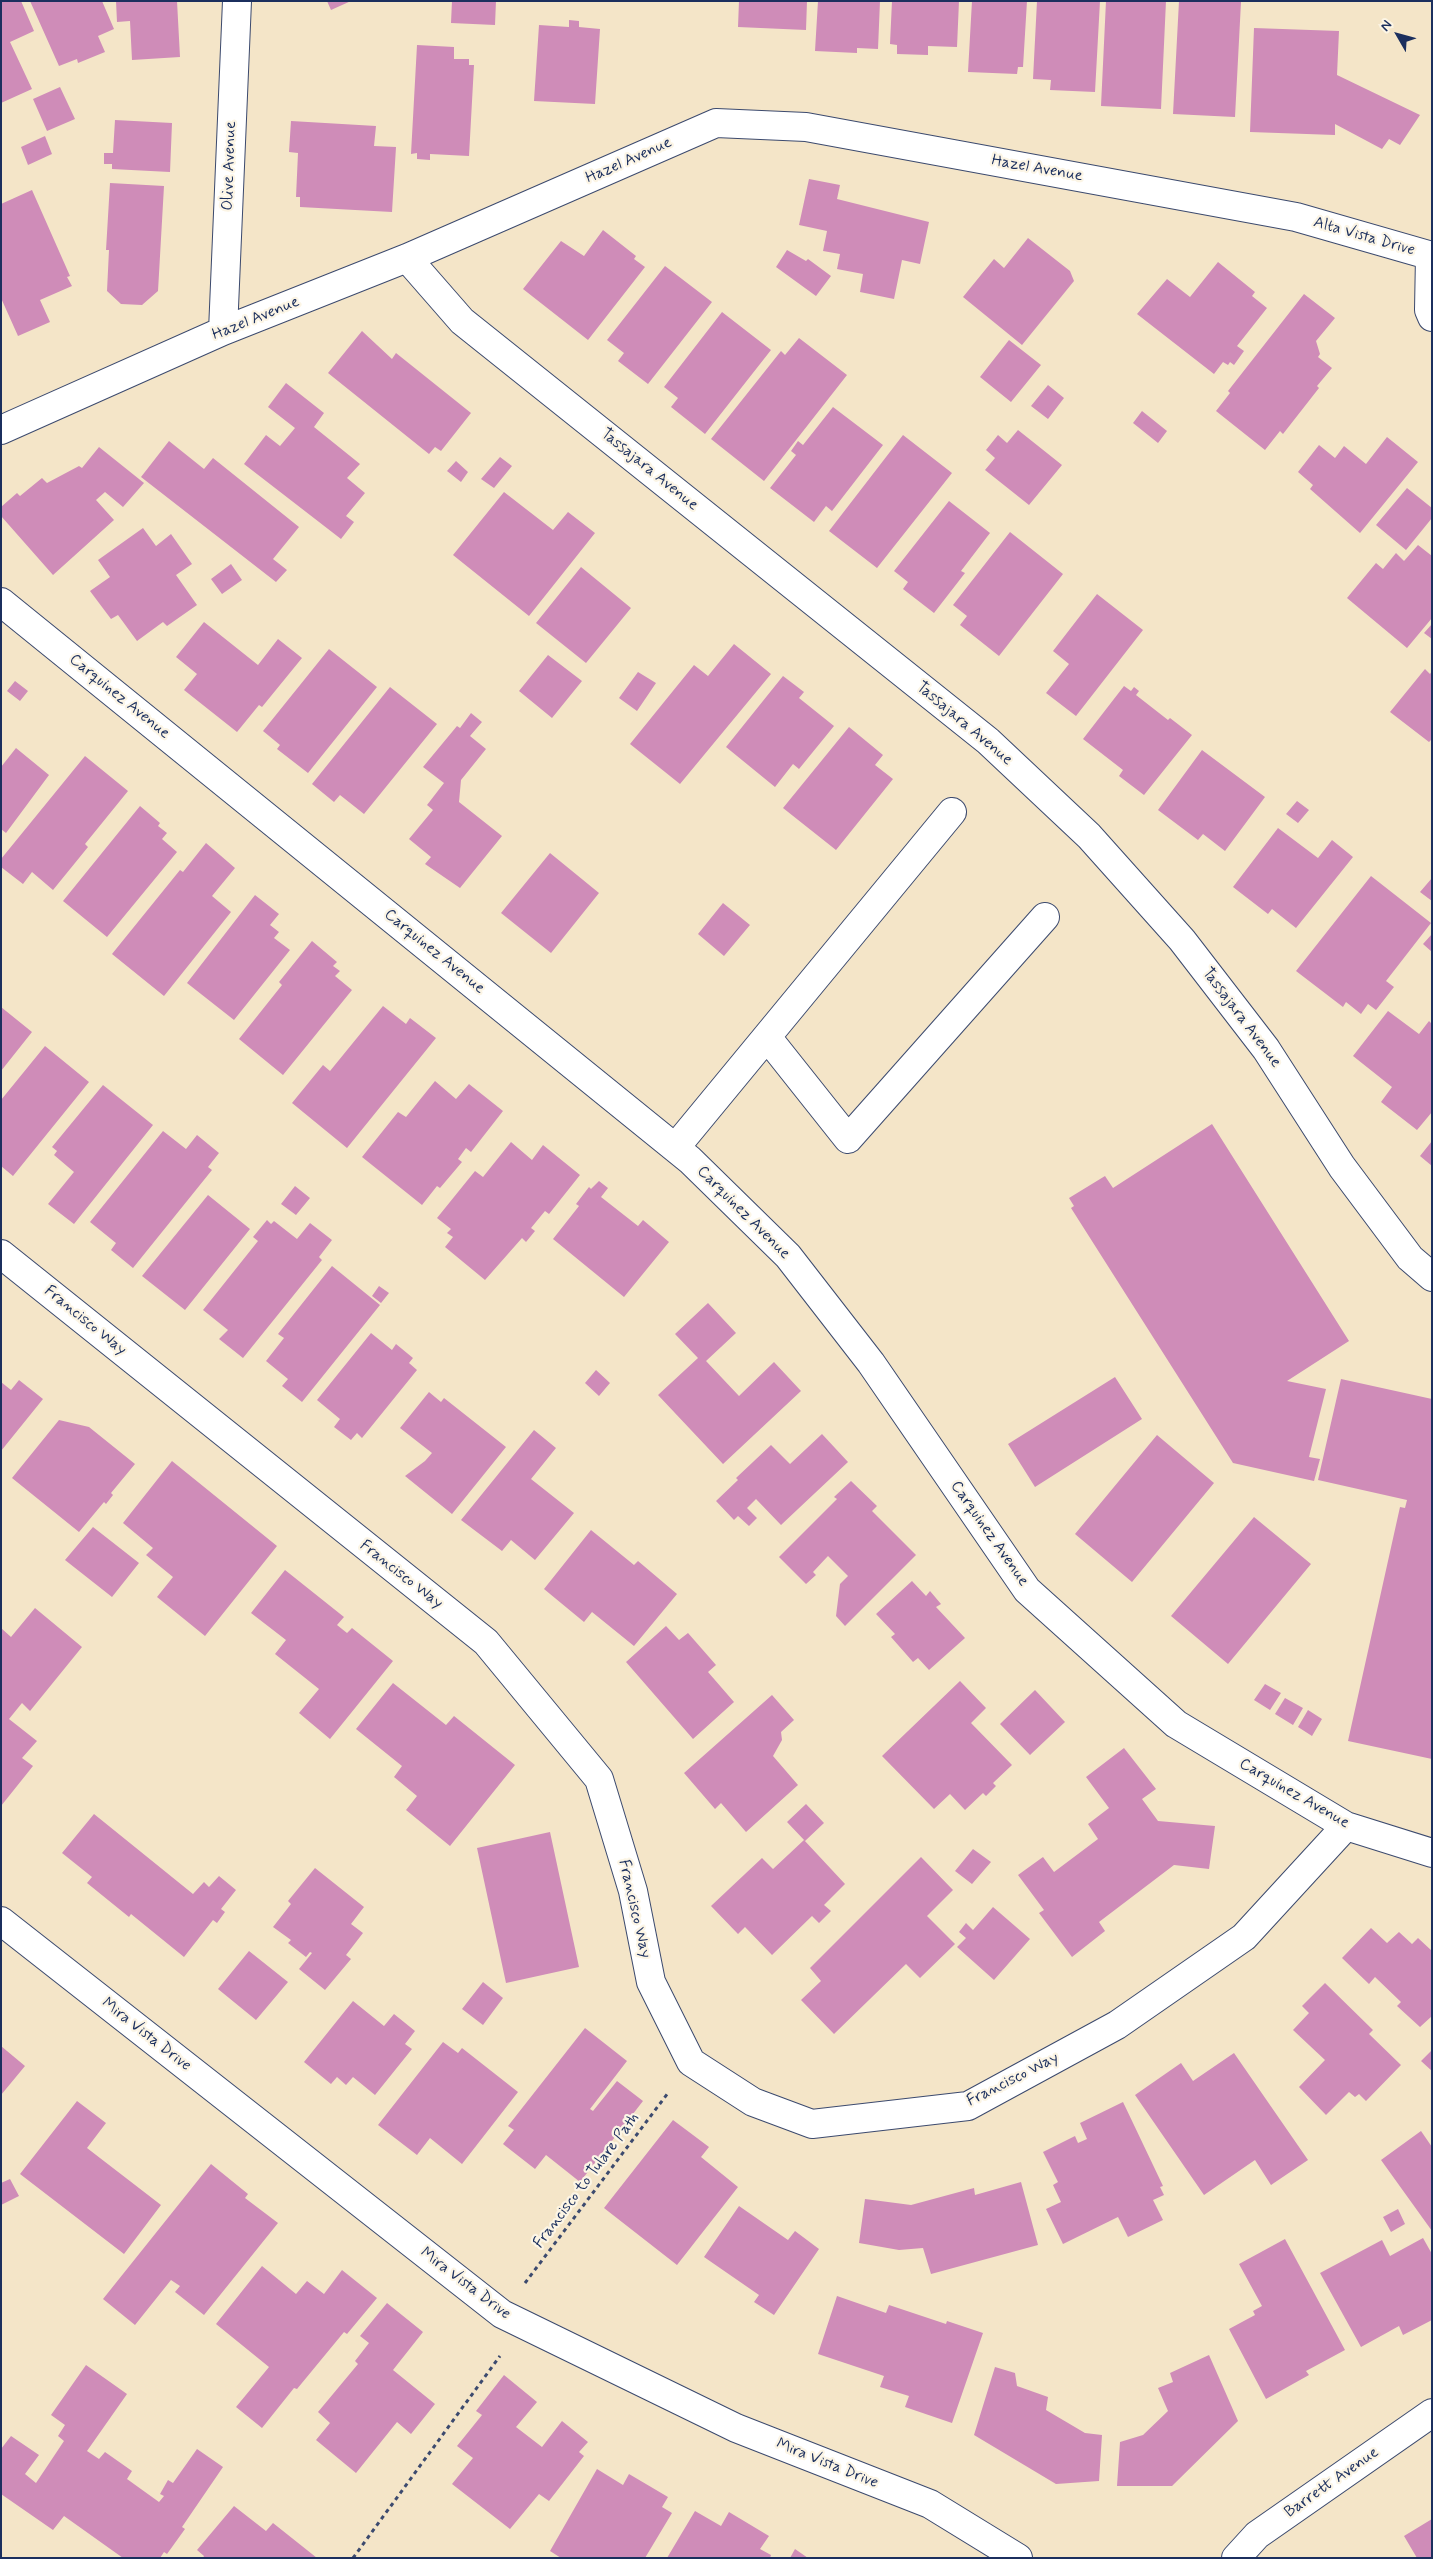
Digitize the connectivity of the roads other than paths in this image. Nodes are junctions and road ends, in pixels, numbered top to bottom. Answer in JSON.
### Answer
{"nodes":[{"id":1,"x":237,"y":1,"type":"edge"},
{"id":2,"x":1296,"y":217,"type":"joint"},
{"id":3,"x":1431,"y":256,"type":"edge"},
{"id":4,"x":408,"y":258,"type":"junction"},
{"id":5,"x":1432,"y":317,"type":"edge"},
{"id":6,"x":223,"y":331,"type":"junction"},
{"id":7,"x":1,"y":430,"type":"edge"},
{"id":8,"x":1,"y":602,"type":"edge"},
{"id":9,"x":952,"y":812,"type":"dead end"},
{"id":10,"x":1046,"y":917,"type":"dead end"},
{"id":11,"x":767,"y":1037,"type":"junction"},
{"id":12,"x":675,"y":1148,"type":"junction"},
{"id":13,"x":1,"y":1254,"type":"edge"},
{"id":14,"x":1432,"y":1277,"type":"edge"},
{"id":15,"x":1346,"y":1826,"type":"junction"},
{"id":16,"x":1432,"y":1853,"type":"edge"},
{"id":17,"x":1,"y":1921,"type":"edge"},
{"id":18,"x":1432,"y":2413,"type":"edge"},
{"id":19,"x":1018,"y":2558,"type":"edge"},
{"id":20,"x":1236,"y":2558,"type":"edge"}],
"edges":[{"from":1,"to":6,"type":"street","name":"Olive Avenue"},
{"from":2,"to":3,"type":"street","name":"Alta Vista Drive"},
{"from":2,"to":4,"type":"street","name":"Hazel Avenue"},
{"from":3,"to":5,"type":"street"},
{"from":4,"to":6,"type":"street","name":"Hazel Avenue"},
{"from":4,"to":14,"type":"street","name":"Tassajara Avenue"},
{"from":6,"to":7,"type":"street","name":"Hazel Avenue"},
{"from":8,"to":12,"type":"street","name":"Carquinez Avenue"},
{"from":9,"to":11,"type":"street"},
{"from":10,"to":11,"type":"street"},
{"from":11,"to":12,"type":"street"},
{"from":12,"to":15,"type":"street","name":"Carquinez Avenue"},
{"from":13,"to":15,"type":"street","name":"Francisco Way"},
{"from":15,"to":16,"type":"street","name":"Carquinez Avenue"},
{"from":17,"to":19,"type":"street","name":"Mira Vista Drive"},
{"from":18,"to":20,"type":"street","name":"Barrett Avenue"}]}
